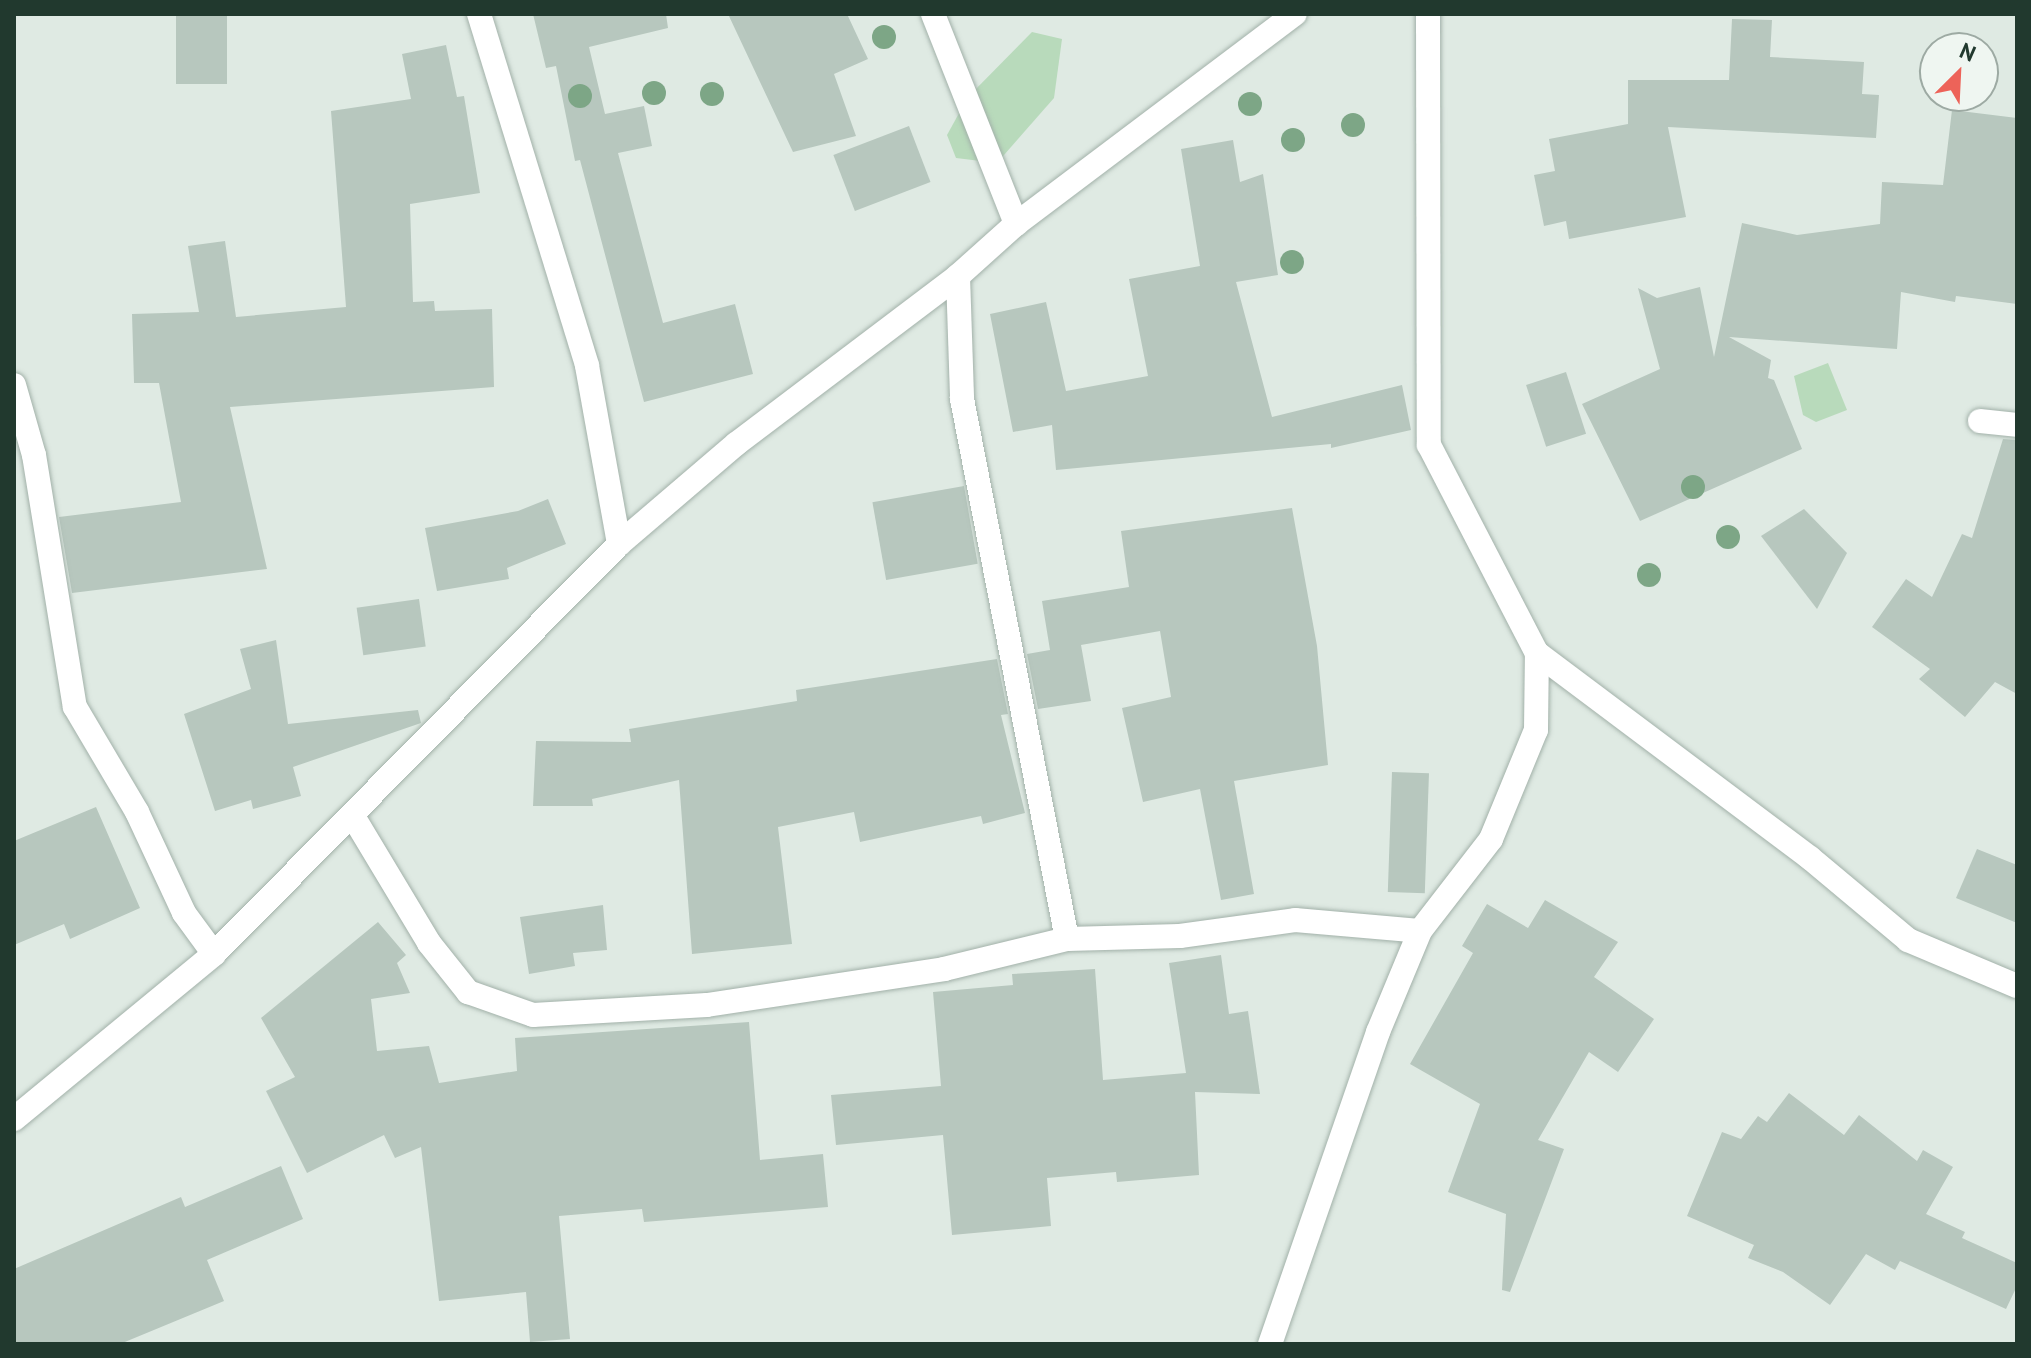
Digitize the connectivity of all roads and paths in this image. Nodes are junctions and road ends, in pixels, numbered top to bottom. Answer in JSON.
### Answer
{"nodes":[{"id":1,"x":479,"y":14,"type":"edge"},
{"id":2,"x":933,"y":14,"type":"edge"},
{"id":3,"x":1295,"y":14,"type":"edge"},
{"id":4,"x":1428,"y":14,"type":"edge"},
{"id":5,"x":1016,"y":224,"type":"junction"},
{"id":6,"x":958,"y":276,"type":"junction"},
{"id":7,"x":14,"y":385,"type":"edge"},
{"id":8,"x":1980,"y":421,"type":"dead end"},
{"id":9,"x":2017,"y":425,"type":"edge"},
{"id":10,"x":619,"y":544,"type":"junction"},
{"id":11,"x":1537,"y":653,"type":"junction"},
{"id":12,"x":354,"y":818,"type":"junction"},
{"id":13,"x":1420,"y":931,"type":"junction"},
{"id":14,"x":1067,"y":939,"type":"junction"},
{"id":15,"x":214,"y":954,"type":"junction"},
{"id":16,"x":2017,"y":986,"type":"edge"},
{"id":17,"x":14,"y":1119,"type":"edge"},
{"id":18,"x":1270,"y":1344,"type":"edge"}],
"edges":[{"from":1,"to":10,"type":"street"},
{"from":2,"to":5,"type":"street"},
{"from":3,"to":5,"type":"street"},
{"from":4,"to":11,"type":"street"},
{"from":5,"to":6,"type":"street"},
{"from":6,"to":10,"type":"street"},
{"from":6,"to":14,"type":"street"},
{"from":7,"to":15,"type":"street"},
{"from":8,"to":9,"type":"street"},
{"from":10,"to":12,"type":"street"},
{"from":11,"to":13,"type":"street"},
{"from":11,"to":16,"type":"street"},
{"from":12,"to":14,"type":"street"},
{"from":12,"to":15,"type":"street"},
{"from":13,"to":14,"type":"street"},
{"from":13,"to":18,"type":"street"},
{"from":15,"to":17,"type":"street"}]}
